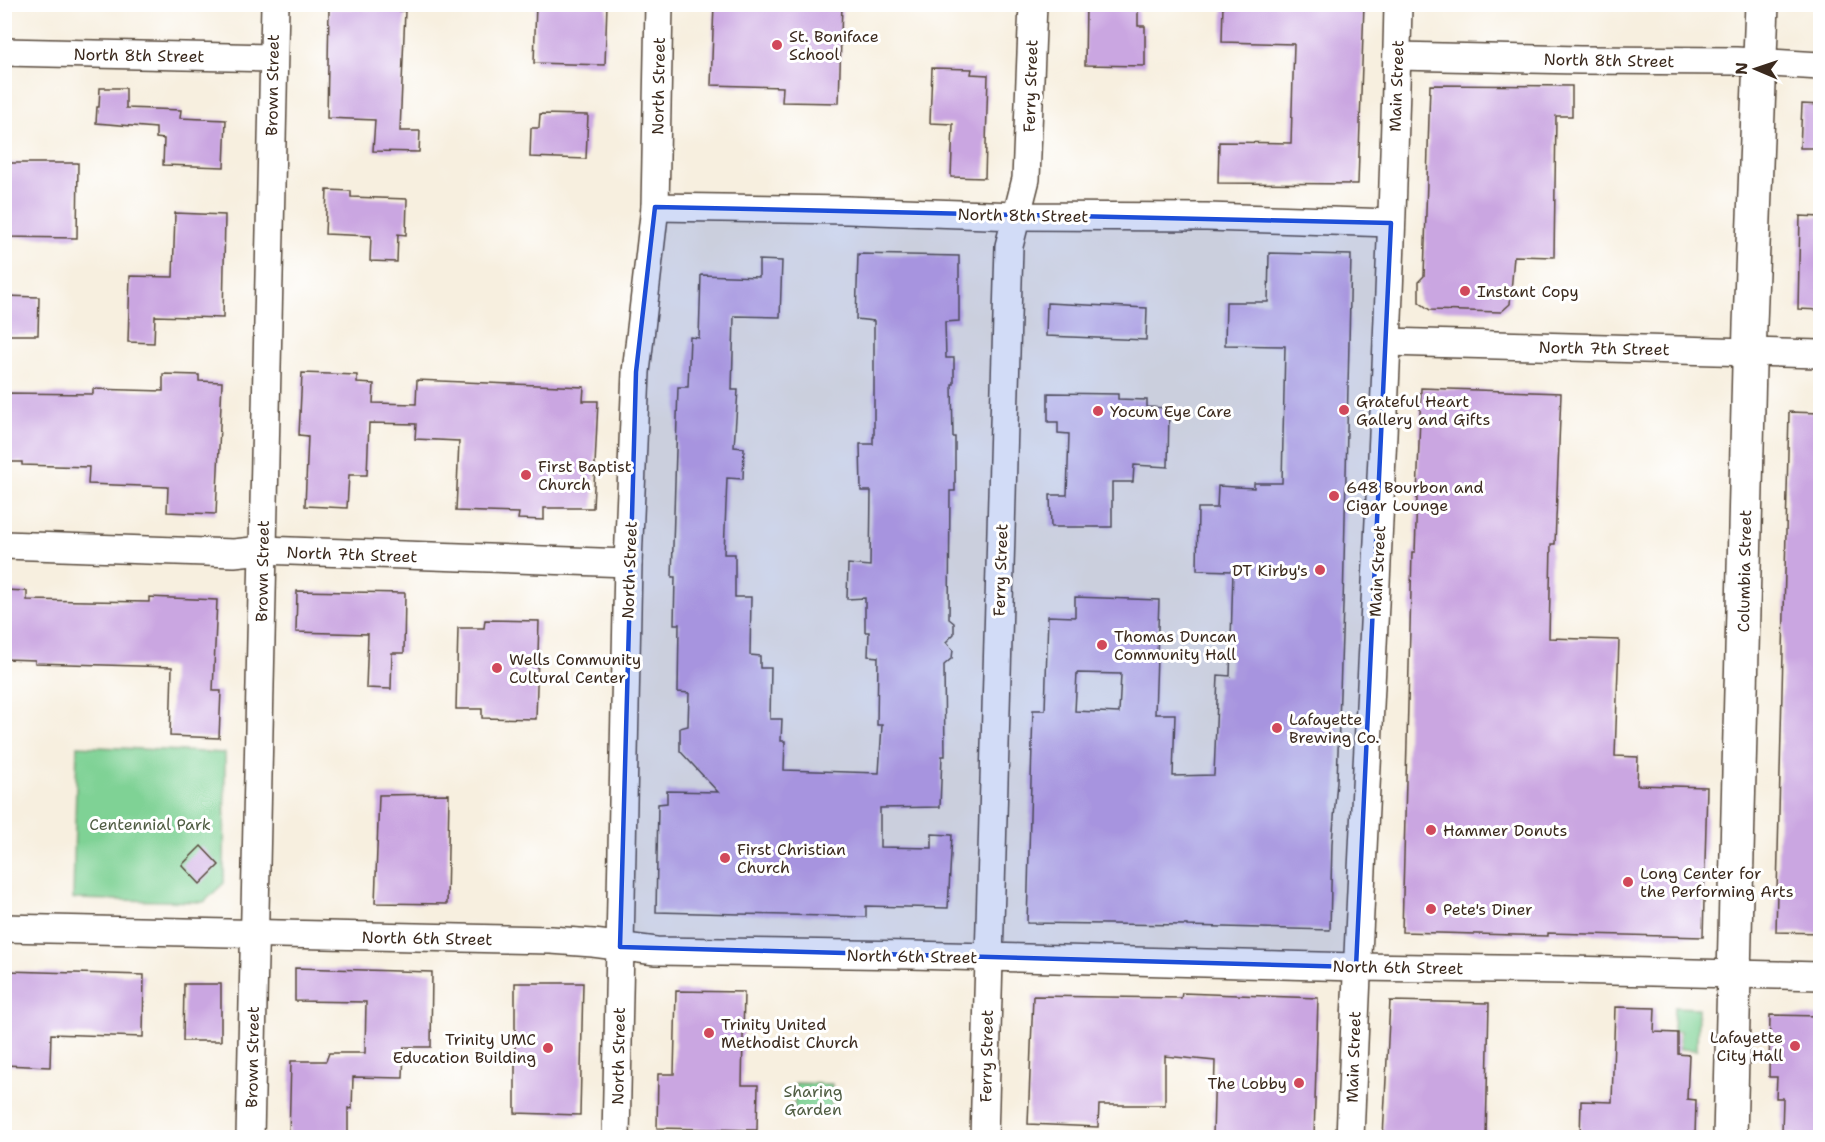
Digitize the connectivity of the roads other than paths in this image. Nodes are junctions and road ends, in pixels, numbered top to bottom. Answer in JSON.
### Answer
{"nodes":[{"id":1,"x":275,"y":4,"type":"edge"},
{"id":2,"x":659,"y":4,"type":"edge"},
{"id":3,"x":1033,"y":4,"type":"edge"},
{"id":4,"x":1398,"y":4,"type":"edge"},
{"id":5,"x":1762,"y":4,"type":"edge"},
{"id":6,"x":4,"y":52,"type":"edge"},
{"id":7,"x":1397,"y":56,"type":"junction"},
{"id":8,"x":273,"y":58,"type":"junction"},
{"id":9,"x":1760,"y":63,"type":"junction"},
{"id":10,"x":1821,"y":66,"type":"edge"},
{"id":11,"x":655,"y":207,"type":"junction"},
{"id":12,"x":1017,"y":216,"type":"junction"},
{"id":13,"x":1391,"y":223,"type":"junction"},
{"id":14,"x":1387,"y":342,"type":"junction"},
{"id":15,"x":1749,"y":352,"type":"junction"},
{"id":16,"x":1821,"y":354,"type":"edge"},
{"id":17,"x":4,"y":545,"type":"edge"},
{"id":18,"x":262,"y":550,"type":"junction"},
{"id":19,"x":628,"y":563,"type":"junction"},
{"id":20,"x":4,"y":928,"type":"edge"},
{"id":21,"x":255,"y":934,"type":"junction"},
{"id":22,"x":620,"y":947,"type":"junction"},
{"id":23,"x":989,"y":957,"type":"junction"},
{"id":24,"x":1356,"y":967,"type":"junction"},
{"id":25,"x":1735,"y":974,"type":"junction"},
{"id":26,"x":1821,"y":976,"type":"edge"},
{"id":27,"x":250,"y":1137,"type":"edge"},
{"id":28,"x":616,"y":1137,"type":"edge"},
{"id":29,"x":984,"y":1137,"type":"edge"},
{"id":30,"x":1350,"y":1137,"type":"edge"},
{"id":31,"x":1730,"y":1137,"type":"edge"}],
"edges":[{"from":1,"to":8,"type":"street","name":"Brown Street"},
{"from":2,"to":11,"type":"street","name":"North Street"},
{"from":3,"to":12,"type":"street","name":"Ferry Street"},
{"from":4,"to":7,"type":"street","name":"Main Street"},
{"from":5,"to":9,"type":"main road","name":"Columbia Street"},
{"from":6,"to":8,"type":"street","name":"North 8th Street"},
{"from":7,"to":9,"type":"street","name":"North 8th Street"},
{"from":7,"to":13,"type":"street","name":"Main Street"},
{"from":8,"to":18,"type":"street","name":"Brown Street"},
{"from":9,"to":10,"type":"street","name":"North 8th Street"},
{"from":9,"to":15,"type":"main road","name":"Columbia Street"},
{"from":11,"to":12,"type":"street","name":"North 8th Street"},
{"from":11,"to":19,"type":"street","name":"North Street"},
{"from":12,"to":13,"type":"street","name":"North 8th Street"},
{"from":12,"to":23,"type":"street","name":"Ferry Street"},
{"from":13,"to":14,"type":"street","name":"Main Street"},
{"from":14,"to":15,"type":"street","name":"North 7th Street"},
{"from":14,"to":24,"type":"street","name":"Main Street"},
{"from":15,"to":16,"type":"street","name":"North 7th Street"},
{"from":15,"to":25,"type":"main road","name":"Columbia Street"},
{"from":17,"to":18,"type":"street","name":"North 7th Street"},
{"from":18,"to":19,"type":"street","name":"North 7th Street"},
{"from":18,"to":21,"type":"street","name":"Brown Street"},
{"from":19,"to":22,"type":"street","name":"North Street"},
{"from":20,"to":21,"type":"street","name":"North 6th Street"},
{"from":21,"to":22,"type":"street","name":"North 6th Street"},
{"from":21,"to":27,"type":"street","name":"Brown Street"},
{"from":22,"to":23,"type":"street","name":"North 6th Street"},
{"from":22,"to":28,"type":"street","name":"North Street"},
{"from":23,"to":24,"type":"street","name":"North 6th Street"},
{"from":23,"to":29,"type":"street","name":"Ferry Street"},
{"from":24,"to":25,"type":"street","name":"North 6th Street"},
{"from":24,"to":30,"type":"street","name":"Main Street"},
{"from":25,"to":26,"type":"street","name":"North 6th Street"},
{"from":25,"to":31,"type":"main road","name":"Columbia Street"}]}
